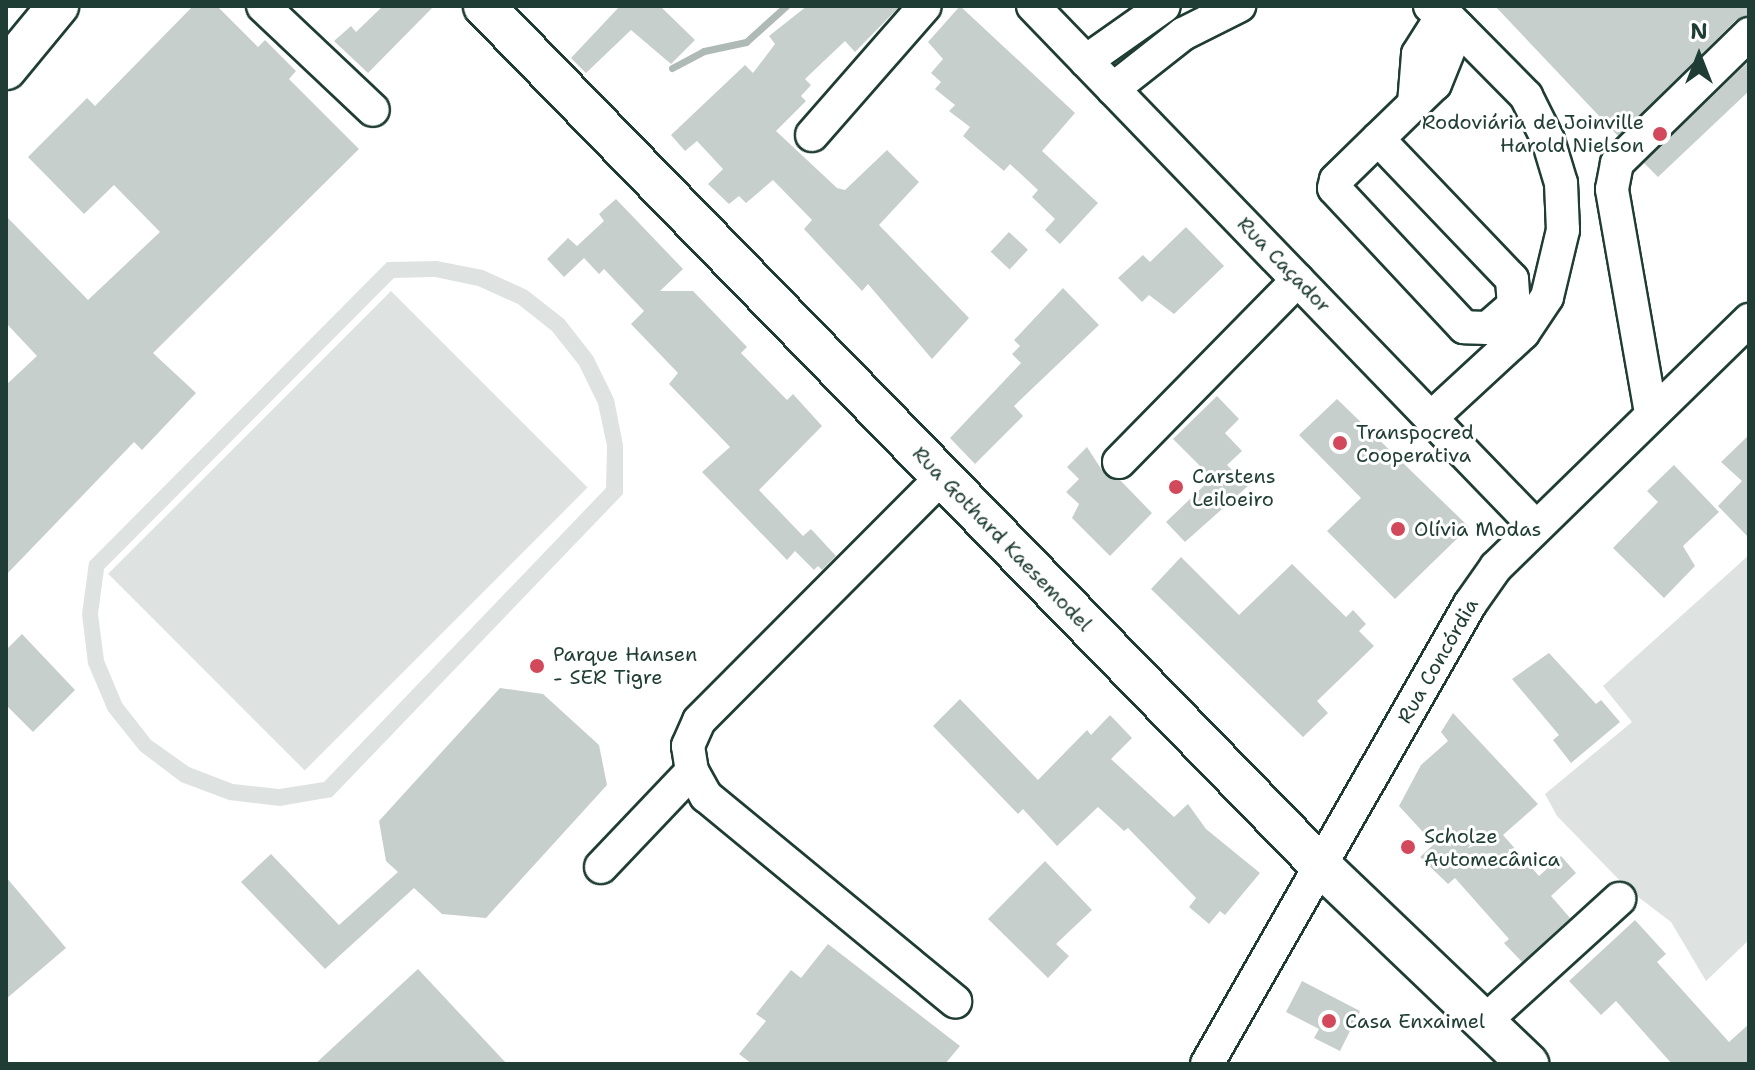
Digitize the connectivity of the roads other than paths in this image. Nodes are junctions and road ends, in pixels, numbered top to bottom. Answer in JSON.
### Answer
{"nodes":[{"id":1,"x":58,"y":6,"type":"edge"},
{"id":2,"x":263,"y":6,"type":"edge"},
{"id":3,"x":484,"y":6,"type":"edge"},
{"id":4,"x":925,"y":6,"type":"edge"},
{"id":5,"x":1033,"y":6,"type":"edge"},
{"id":6,"x":1164,"y":6,"type":"edge"},
{"id":7,"x":1239,"y":6,"type":"edge"},
{"id":8,"x":1444,"y":15,"type":"edge"},
{"id":9,"x":1749,"y":34,"type":"edge"},
{"id":10,"x":1086,"y":61,"type":"junction"},
{"id":11,"x":6,"y":69,"type":"edge"},
{"id":12,"x":1113,"y":89,"type":"junction"},
{"id":13,"x":373,"y":110,"type":"dead end"},
{"id":14,"x":812,"y":135,"type":"dead end"},
{"id":15,"x":1378,"y":139,"type":"junction"},
{"id":16,"x":1298,"y":280,"type":"junction"},
{"id":17,"x":1749,"y":320,"type":"edge"},
{"id":18,"x":1651,"y":413,"type":"junction"},
{"id":19,"x":1431,"y":418,"type":"junction"},
{"id":20,"x":1119,"y":462,"type":"dead end"},
{"id":21,"x":942,"y":477,"type":"junction"},
{"id":22,"x":1534,"y":525,"type":"junction"},
{"id":23,"x":692,"y":771,"type":"junction"},
{"id":24,"x":1320,"y":865,"type":"junction"},
{"id":25,"x":601,"y":867,"type":"dead end"},
{"id":26,"x":1619,"y":899,"type":"dead end"},
{"id":27,"x":955,"y":1001,"type":"dead end"},
{"id":28,"x":1484,"y":1022,"type":"junction"},
{"id":29,"x":1207,"y":1064,"type":"edge"},
{"id":30,"x":1528,"y":1064,"type":"edge"}],
"edges":[{"from":1,"to":11,"type":"main road"},
{"from":2,"to":13,"type":"street"},
{"from":3,"to":21,"type":"main road","name":"Rua Gothard Kaesemodel"},
{"from":4,"to":14,"type":"street"},
{"from":5,"to":10,"type":"street","name":"Rua Caçador"},
{"from":6,"to":10,"type":"street"},
{"from":7,"to":12,"type":"street"},
{"from":8,"to":15,"type":"street"},
{"from":8,"to":19,"type":"street"},
{"from":9,"to":18,"type":"street"},
{"from":10,"to":12,"type":"street","name":"Rua Caçador"},
{"from":12,"to":16,"type":"street","name":"Rua Caçador"},
{"from":15,"to":15,"type":"street"},
{"from":16,"to":19,"type":"street","name":"Rua Caçador"},
{"from":16,"to":20,"type":"street"},
{"from":17,"to":18,"type":"street","name":"Rua Concórdia"},
{"from":18,"to":22,"type":"street","name":"Rua Concórdia"},
{"from":19,"to":22,"type":"street","name":"Rua Caçador"},
{"from":21,"to":23,"type":"street"},
{"from":21,"to":24,"type":"main road","name":"Rua Gothard Kaesemodel"},
{"from":22,"to":24,"type":"street","name":"Rua Concórdia"},
{"from":23,"to":25,"type":"street"},
{"from":23,"to":27,"type":"street"},
{"from":24,"to":28,"type":"main road","name":"Rua Gothard Kaesemodel"},
{"from":24,"to":29,"type":"street","name":"Rua Concórdia"},
{"from":26,"to":28,"type":"street"},
{"from":28,"to":30,"type":"main road","name":"Rua Gothard Kaesemodel"}]}
